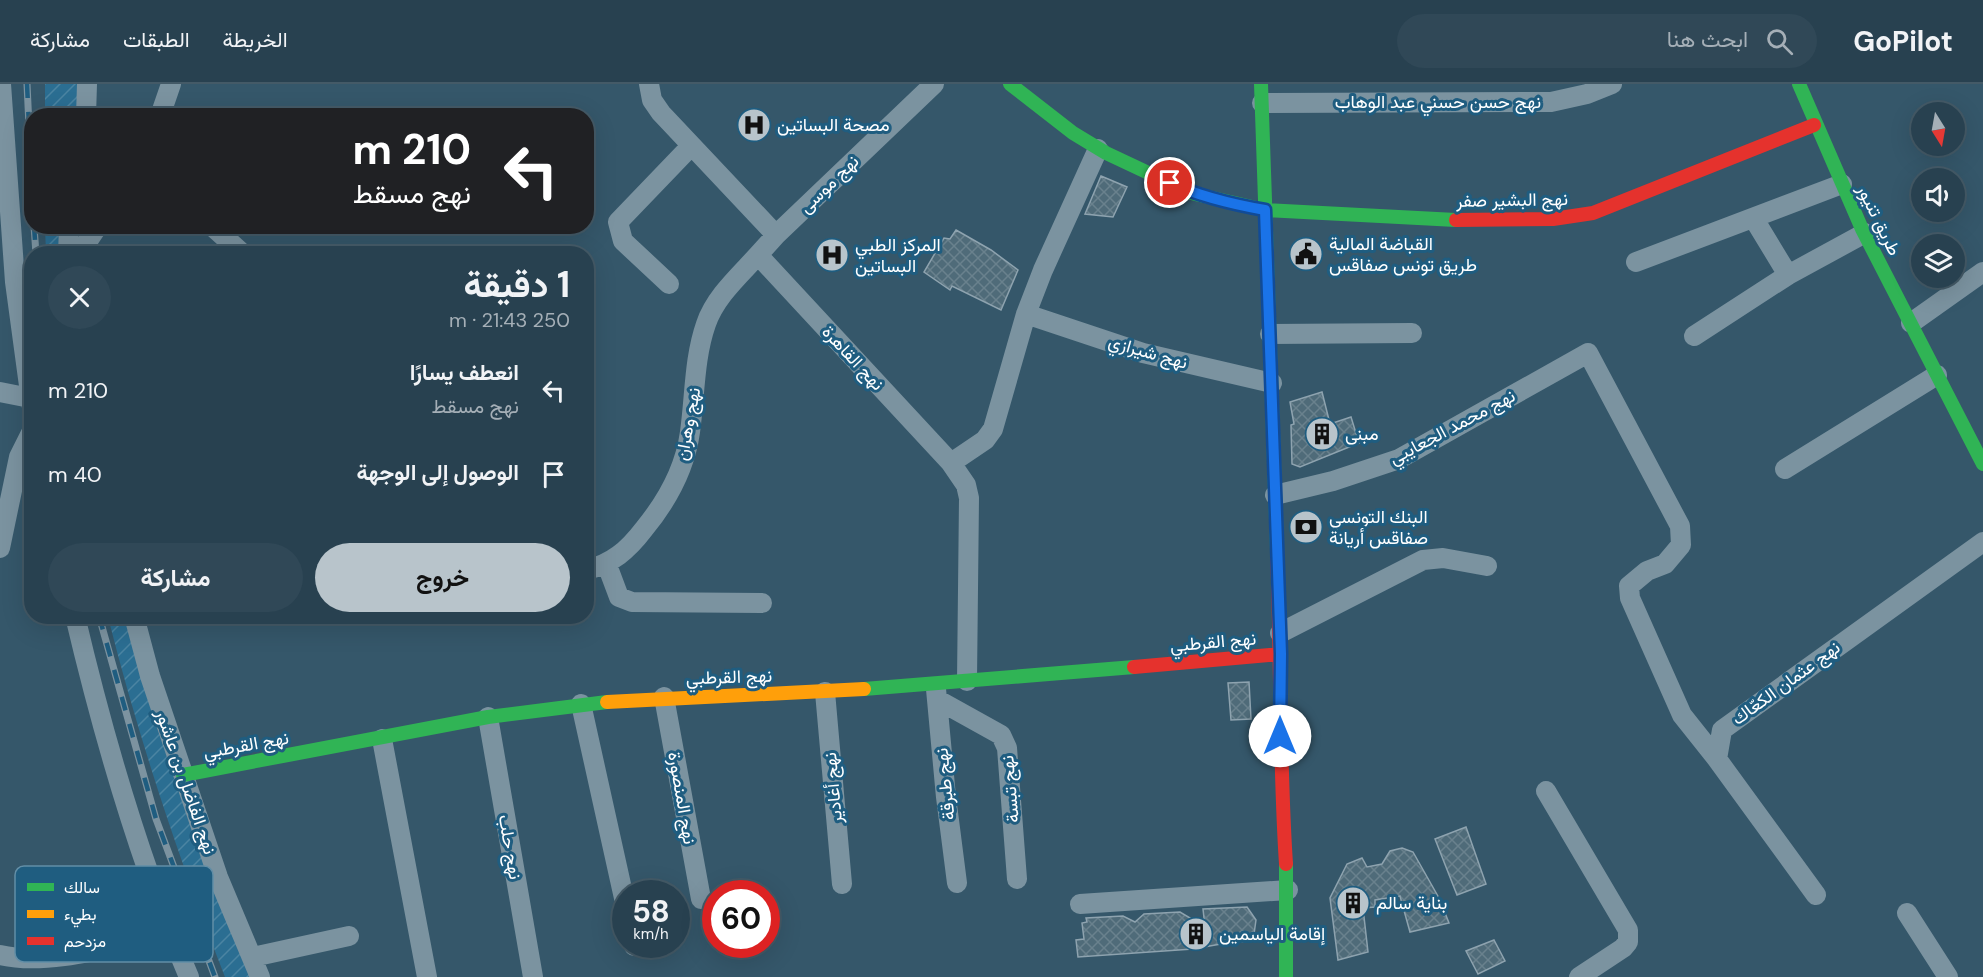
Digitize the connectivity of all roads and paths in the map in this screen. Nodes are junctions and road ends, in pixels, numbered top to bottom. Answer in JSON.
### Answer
{"nodes":[{"id":1,"x":1,"y":84,"type":"edge"},
{"id":2,"x":87,"y":84,"type":"edge"},
{"id":3,"x":171,"y":84,"type":"edge"},
{"id":4,"x":649,"y":84,"type":"edge"},
{"id":5,"x":934,"y":84,"type":"edge"},
{"id":6,"x":1010,"y":84,"type":"edge"},
{"id":7,"x":1612,"y":84,"type":"edge"},
{"id":8,"x":1799,"y":84,"type":"edge"},
{"id":9,"x":1262,"y":94,"type":"edge"},
{"id":10,"x":87,"y":108,"type":"edge"},
{"id":11,"x":163,"y":108,"type":"edge"},
{"id":12,"x":1814,"y":125,"type":"junction"},
{"id":13,"x":691,"y":146,"type":"junction"},
{"id":14,"x":1098,"y":149,"type":"junction"},
{"id":15,"x":1842,"y":184,"type":"junction"},
{"id":16,"x":1265,"y":210,"type":"junction"},
{"id":17,"x":1754,"y":219,"type":"junction"},
{"id":18,"x":1865,"y":233,"type":"junction"},
{"id":19,"x":221,"y":234,"type":"edge"},
{"id":20,"x":776,"y":235,"type":"junction"},
{"id":21,"x":234,"y":246,"type":"edge"},
{"id":22,"x":758,"y":255,"type":"junction"},
{"id":23,"x":1636,"y":262,"type":"dead end"},
{"id":24,"x":1983,"y":272,"type":"edge"},
{"id":25,"x":1788,"y":275,"type":"junction"},
{"id":26,"x":669,"y":284,"type":"dead end"},
{"id":27,"x":1026,"y":314,"type":"junction"},
{"id":28,"x":1911,"y":323,"type":"junction"},
{"id":29,"x":1412,"y":333,"type":"dead end"},
{"id":30,"x":1270,"y":334,"type":"junction"},
{"id":31,"x":1694,"y":336,"type":"dead end"},
{"id":32,"x":24,"y":350,"type":"edge"},
{"id":33,"x":1937,"y":375,"type":"junction"},
{"id":34,"x":1272,"y":383,"type":"junction"},
{"id":35,"x":0,"y":392,"type":"edge"},
{"id":36,"x":24,"y":401,"type":"edge"},
{"id":37,"x":24,"y":447,"type":"edge"},
{"id":38,"x":951,"y":463,"type":"junction"},
{"id":39,"x":1983,"y":464,"type":"edge"},
{"id":40,"x":1785,"y":469,"type":"dead end"},
{"id":41,"x":1275,"y":495,"type":"junction"},
{"id":42,"x":1983,"y":542,"type":"edge"},
{"id":43,"x":0,"y":548,"type":"edge"},
{"id":44,"x":607,"y":565,"type":"junction"},
{"id":45,"x":1487,"y":566,"type":"dead end"},
{"id":46,"x":594,"y":568,"type":"edge"},
{"id":47,"x":762,"y":603,"type":"dead end"},
{"id":48,"x":77,"y":624,"type":"edge"},
{"id":49,"x":136,"y":624,"type":"edge"},
{"id":50,"x":1280,"y":633,"type":"junction"},
{"id":51,"x":1281,"y":654,"type":"junction"},
{"id":52,"x":967,"y":681,"type":"junction"},
{"id":53,"x":825,"y":692,"type":"junction"},
{"id":54,"x":937,"y":692,"type":"junction"},
{"id":55,"x":664,"y":697,"type":"junction"},
{"id":56,"x":581,"y":704,"type":"junction"},
{"id":57,"x":488,"y":717,"type":"junction"},
{"id":58,"x":382,"y":740,"type":"junction"},
{"id":59,"x":1717,"y":759,"type":"junction"},
{"id":60,"x":183,"y":775,"type":"junction"},
{"id":61,"x":1546,"y":791,"type":"dead end"},
{"id":62,"x":148,"y":866,"type":"edge"},
{"id":63,"x":1017,"y":879,"type":"dead end"},
{"id":64,"x":620,"y":880,"type":"edge"},
{"id":65,"x":842,"y":884,"type":"dead end"},
{"id":66,"x":957,"y":884,"type":"dead end"},
{"id":67,"x":1288,"y":890,"type":"junction"},
{"id":68,"x":1816,"y":895,"type":"dead end"},
{"id":69,"x":701,"y":899,"type":"dead end"},
{"id":70,"x":1080,"y":904,"type":"dead end"},
{"id":71,"x":1907,"y":913,"type":"dead end"},
{"id":72,"x":349,"y":936,"type":"dead end"},
{"id":73,"x":0,"y":955,"type":"edge"},
{"id":74,"x":253,"y":957,"type":"junction"},
{"id":75,"x":15,"y":958,"type":"edge"},
{"id":76,"x":183,"y":962,"type":"edge"},
{"id":77,"x":189,"y":977,"type":"edge"},
{"id":78,"x":260,"y":977,"type":"edge"},
{"id":79,"x":427,"y":977,"type":"edge"},
{"id":80,"x":533,"y":977,"type":"edge"},
{"id":81,"x":1286,"y":977,"type":"edge"},
{"id":82,"x":1580,"y":977,"type":"edge"},
{"id":83,"x":1948,"y":977,"type":"edge"}],
"edges":[{"from":1,"to":32,"type":"street"},
{"from":2,"to":10,"type":"street"},
{"from":3,"to":11,"type":"street"},
{"from":4,"to":13,"type":"street"},
{"from":5,"to":20,"type":"street","name":"نهج موسى"},
{"from":6,"to":14,"type":"street","name":"نهج البشير صفر"},
{"from":7,"to":9,"type":"street","name":"نهج حسن حسني عبد الوهاب"},
{"from":8,"to":12,"type":"street","name":"طريق تنيور"},
{"from":9,"to":16,"type":"street"},
{"from":12,"to":15,"type":"street","name":"طريق تنيور"},
{"from":12,"to":16,"type":"street","name":"نهج البشير صفر"},
{"from":13,"to":20,"type":"street"},
{"from":13,"to":26,"type":"street"},
{"from":14,"to":16,"type":"street","name":"نهج البشير صفر"},
{"from":14,"to":27,"type":"street"},
{"from":15,"to":17,"type":"street"},
{"from":15,"to":18,"type":"street","name":"طريق تنيور"},
{"from":16,"to":30,"type":"street"},
{"from":17,"to":23,"type":"street"},
{"from":17,"to":25,"type":"street"},
{"from":18,"to":25,"type":"street"},
{"from":18,"to":28,"type":"street","name":"طريق تنيور"},
{"from":19,"to":21,"type":"street"},
{"from":20,"to":22,"type":"street"},
{"from":22,"to":38,"type":"street","name":"نهج القاهرة"},
{"from":22,"to":44,"type":"street","name":"نهج وهران"},
{"from":24,"to":28,"type":"street"},
{"from":25,"to":31,"type":"street"},
{"from":27,"to":34,"type":"street","name":"نهج شيرازي"},
{"from":27,"to":38,"type":"street"},
{"from":28,"to":33,"type":"street","name":"طريق تنيور"},
{"from":29,"to":30,"type":"street"},
{"from":30,"to":34,"type":"street"},
{"from":33,"to":39,"type":"street","name":"طريق تنيور"},
{"from":33,"to":40,"type":"street"},
{"from":34,"to":41,"type":"street"},
{"from":35,"to":36,"type":"street"},
{"from":37,"to":43,"type":"street"},
{"from":38,"to":52,"type":"street","name":"نهج القاهرة"},
{"from":41,"to":50,"type":"street"},
{"from":41,"to":59,"type":"street","name":"نهج محمد الجعايبي"},
{"from":42,"to":59,"type":"street","name":"نهج عثمان الكعّاك"},
{"from":44,"to":46,"type":"street","name":"نهج وهران"},
{"from":44,"to":47,"type":"street"},
{"from":45,"to":50,"type":"street"},
{"from":48,"to":62,"type":"street"},
{"from":49,"to":60,"type":"street","name":"نهج الفاضل بن عاشور"},
{"from":50,"to":51,"type":"street"},
{"from":51,"to":52,"type":"street","name":"نهج القرطبي"},
{"from":51,"to":67,"type":"street"},
{"from":52,"to":54,"type":"street","name":"نهج القرطبي"},
{"from":53,"to":54,"type":"street","name":"نهج القرطبي"},
{"from":53,"to":55,"type":"street","name":"نهج القرطبي"},
{"from":53,"to":65,"type":"street","name":"نهج أغادير"},
{"from":54,"to":63,"type":"street","name":"نهج تبسة"},
{"from":54,"to":66,"type":"street","name":"نهج طبرقة"},
{"from":55,"to":56,"type":"street","name":"نهج القرطبي"},
{"from":55,"to":69,"type":"street","name":"نهج المنصورة"},
{"from":56,"to":57,"type":"street","name":"نهج القرطبي"},
{"from":56,"to":64,"type":"street"},
{"from":57,"to":58,"type":"street","name":"نهج القرطبي"},
{"from":57,"to":80,"type":"street","name":"نهج حلب"},
{"from":58,"to":60,"type":"street","name":"نهج القرطبي"},
{"from":58,"to":79,"type":"street"},
{"from":59,"to":68,"type":"street"},
{"from":60,"to":74,"type":"street","name":"نهج الفاضل بن عاشور"},
{"from":61,"to":82,"type":"street"},
{"from":67,"to":70,"type":"street"},
{"from":67,"to":81,"type":"street"},
{"from":71,"to":83,"type":"street"},
{"from":72,"to":74,"type":"street"},
{"from":73,"to":75,"type":"street"},
{"from":74,"to":78,"type":"street","name":"نهج الفاضل بن عاشور"},
{"from":76,"to":77,"type":"street"}]}
